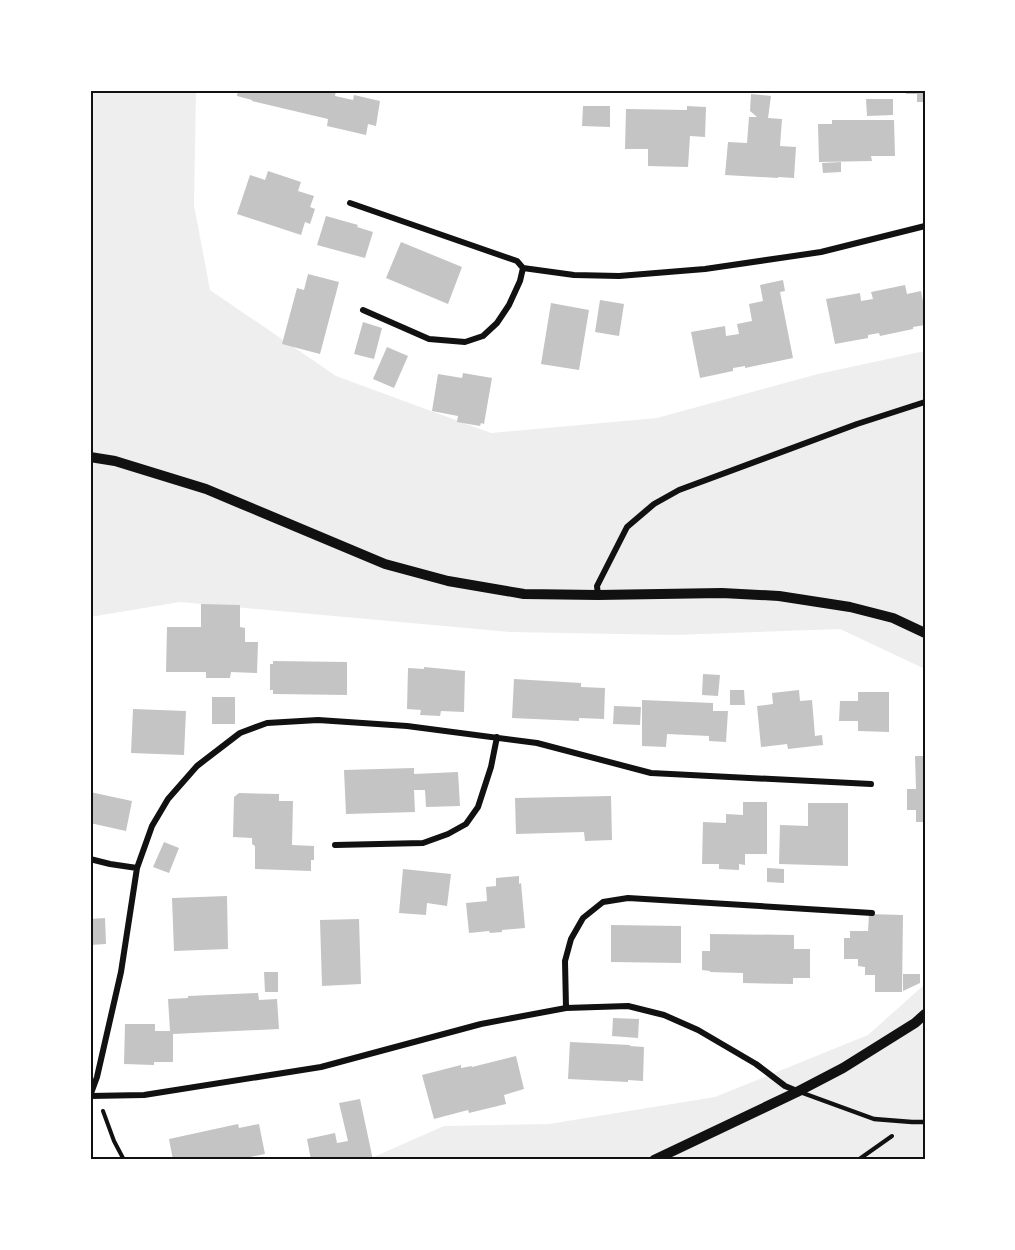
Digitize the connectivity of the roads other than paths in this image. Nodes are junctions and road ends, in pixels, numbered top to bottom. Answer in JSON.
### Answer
{"nodes":[{"id":1,"x":350,"y":203,"type":"dead end"},
{"id":2,"x":925,"y":226,"type":"edge"},
{"id":3,"x":523,"y":268,"type":"junction"},
{"id":4,"x":363,"y":310,"type":"dead end"},
{"id":5,"x":925,"y":402,"type":"edge"},
{"id":6,"x":90,"y":457,"type":"edge"},
{"id":7,"x":598,"y":595,"type":"junction"},
{"id":8,"x":925,"y":633,"type":"edge"},
{"id":9,"x":497,"y":737,"type":"junction"},
{"id":10,"x":871,"y":784,"type":"dead end"},
{"id":11,"x":335,"y":845,"type":"dead end"},
{"id":12,"x":90,"y":859,"type":"edge"},
{"id":13,"x":137,"y":867,"type":"junction"},
{"id":14,"x":872,"y":913,"type":"dead end"},
{"id":15,"x":566,"y":1008,"type":"junction"},
{"id":16,"x":925,"y":1014,"type":"edge"},
{"id":17,"x":797,"y":1092,"type":"junction"},
{"id":18,"x":90,"y":1096,"type":"edge"},
{"id":19,"x":925,"y":1122,"type":"edge"},
{"id":20,"x":654,"y":1160,"type":"edge"}],
"edges":[{"from":1,"to":3,"type":"street"},
{"from":2,"to":3,"type":"street"},
{"from":3,"to":4,"type":"street"},
{"from":5,"to":7,"type":"street"},
{"from":6,"to":7,"type":"street"},
{"from":7,"to":8,"type":"street"},
{"from":9,"to":10,"type":"street"},
{"from":9,"to":11,"type":"street"},
{"from":9,"to":13,"type":"street"},
{"from":12,"to":13,"type":"street"},
{"from":13,"to":18,"type":"street"},
{"from":14,"to":15,"type":"street"},
{"from":15,"to":17,"type":"street"},
{"from":15,"to":18,"type":"street"},
{"from":16,"to":17,"type":"street"},
{"from":17,"to":19,"type":"lane"},
{"from":17,"to":20,"type":"street"}]}
